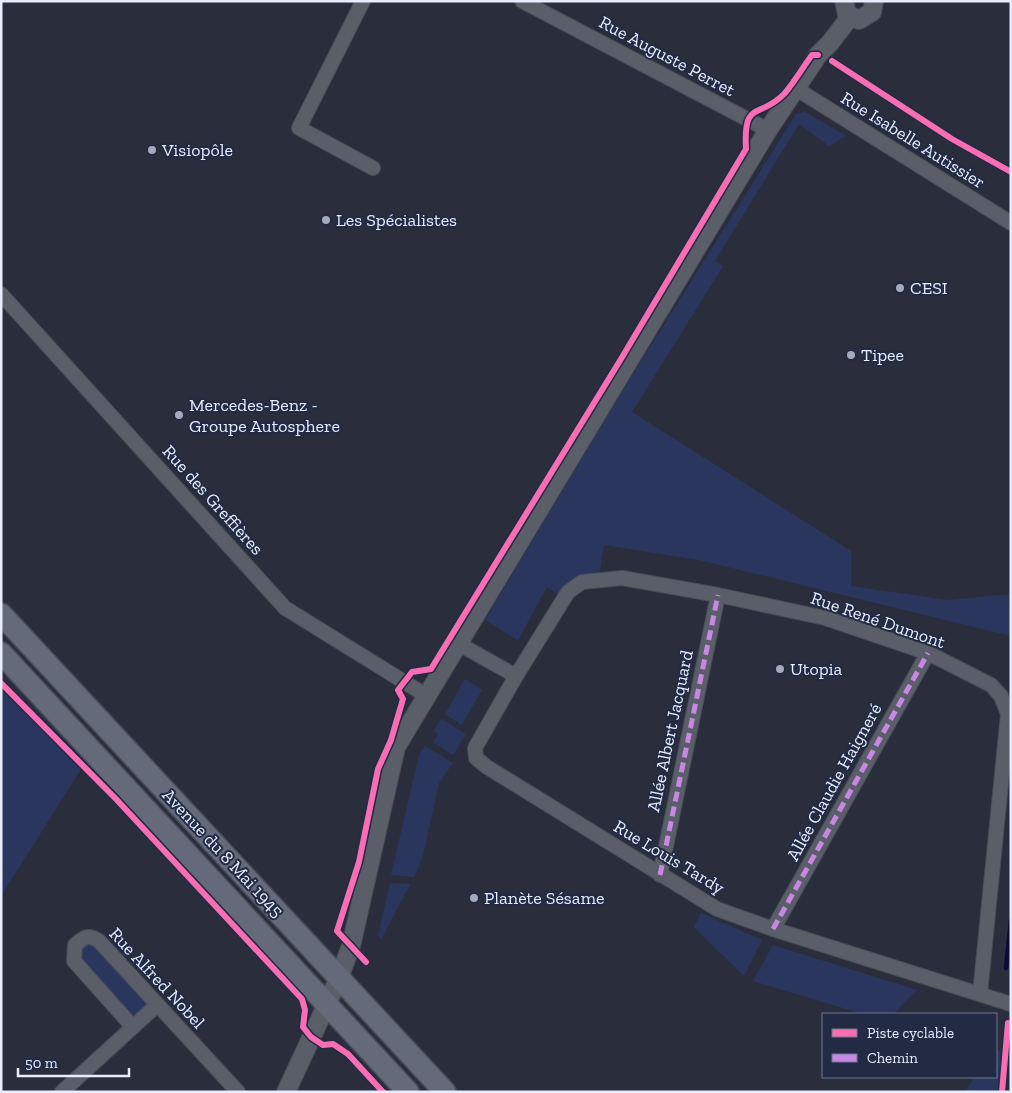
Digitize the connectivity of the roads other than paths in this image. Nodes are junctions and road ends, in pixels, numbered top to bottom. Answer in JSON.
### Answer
{"nodes":[{"id":1,"x":363,"y":1,"type":"edge"},
{"id":2,"x":522,"y":1,"type":"edge"},
{"id":3,"x":874,"y":1,"type":"edge"},
{"id":4,"x":847,"y":9,"type":"edge"},
{"id":5,"x":795,"y":88,"type":"junction"},
{"id":6,"x":768,"y":130,"type":"junction"},
{"id":7,"x":373,"y":168,"type":"dead end"},
{"id":8,"x":1011,"y":223,"type":"edge"},
{"id":9,"x":1,"y":294,"type":"edge"},
{"id":10,"x":718,"y":595,"type":"junction"},
{"id":11,"x":1,"y":614,"type":"edge"},
{"id":12,"x":458,"y":644,"type":"junction"},
{"id":13,"x":1,"y":653,"type":"edge"},
{"id":14,"x":928,"y":654,"type":"junction"},
{"id":15,"x":516,"y":676,"type":"junction"},
{"id":16,"x":426,"y":696,"type":"junction"},
{"id":17,"x":660,"y":874,"type":"junction"},
{"id":18,"x":773,"y":929,"type":"junction"},
{"id":19,"x":339,"y":978,"type":"junction"},
{"id":20,"x":980,"y":994,"type":"junction"},
{"id":21,"x":327,"y":1004,"type":"junction"},
{"id":22,"x":1011,"y":1004,"type":"edge"},
{"id":23,"x":157,"y":1005,"type":"junction"},
{"id":24,"x":132,"y":1026,"type":"junction"},
{"id":25,"x":66,"y":1091,"type":"edge"},
{"id":26,"x":238,"y":1092,"type":"edge"},
{"id":27,"x":286,"y":1092,"type":"edge"},
{"id":28,"x":408,"y":1092,"type":"edge"},
{"id":29,"x":445,"y":1092,"type":"edge"}],
"edges":[{"from":1,"to":7,"type":"street"},
{"from":2,"to":6,"type":"street","name":"Rue Auguste Perret"},
{"from":3,"to":4,"type":"street"},
{"from":4,"to":5,"type":"street"},
{"from":5,"to":6,"type":"street"},
{"from":5,"to":8,"type":"street","name":"Rue Isabelle Autissier"},
{"from":6,"to":12,"type":"street"},
{"from":9,"to":16,"type":"street","name":"Rue des Greffières"},
{"from":10,"to":14,"type":"street","name":"Rue René Dumont"},
{"from":10,"to":15,"type":"street","name":"Rue René Dumont"},
{"from":10,"to":17,"type":"street","name":"Allée Albert Jacquard"},
{"from":11,"to":19,"type":"main road","name":"Avenue du 8 Mai 1945"},
{"from":12,"to":15,"type":"street"},
{"from":12,"to":16,"type":"street"},
{"from":13,"to":21,"type":"main road","name":"Avenue du 8 Mai 1945"},
{"from":14,"to":18,"type":"street","name":"Allée Claudie Haigneré"},
{"from":14,"to":20,"type":"street","name":"Rue René Dumont"},
{"from":15,"to":17,"type":"street","name":"Rue Louis Tardy"},
{"from":16,"to":19,"type":"street"},
{"from":17,"to":18,"type":"street","name":"Rue Louis Tardy"},
{"from":18,"to":20,"type":"street","name":"Rue Louis Tardy"},
{"from":19,"to":21,"type":"street"},
{"from":19,"to":29,"type":"main road","name":"Avenue du 8 Mai 1945"},
{"from":20,"to":22,"type":"street","name":"Rue Louis Tardy"},
{"from":21,"to":27,"type":"street"},
{"from":21,"to":28,"type":"main road","name":"Avenue du 8 Mai 1945"},
{"from":23,"to":24,"type":"street"},
{"from":23,"to":24,"type":"street","name":"Rue Alfred Nobel"},
{"from":23,"to":26,"type":"street","name":"Rue Alfred Nobel"},
{"from":24,"to":25,"type":"street"}]}
